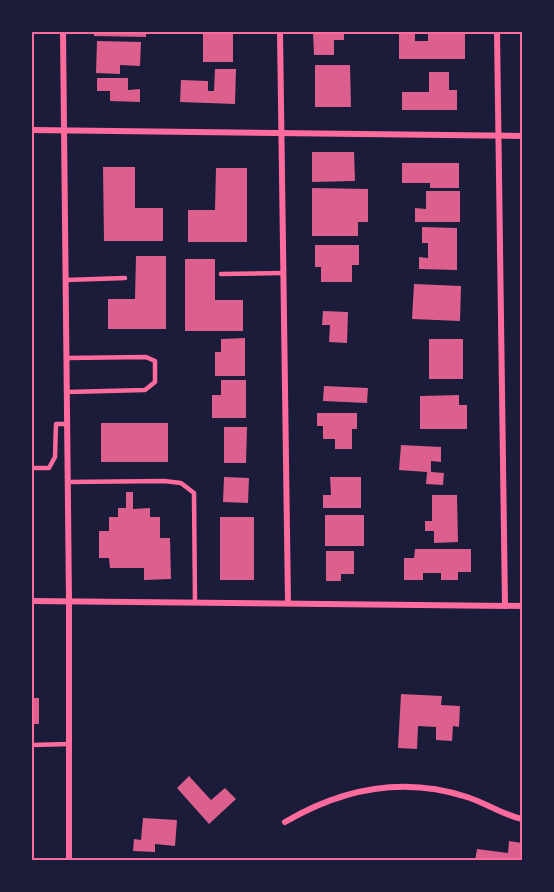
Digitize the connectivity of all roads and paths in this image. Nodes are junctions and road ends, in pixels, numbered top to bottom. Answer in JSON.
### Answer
{"nodes":[{"id":1,"x":63,"y":32,"type":"edge"},
{"id":2,"x":280,"y":32,"type":"edge"},
{"id":3,"x":498,"y":32,"type":"edge"},
{"id":4,"x":32,"y":130,"type":"edge"},
{"id":5,"x":64,"y":131,"type":"junction"},
{"id":6,"x":281,"y":133,"type":"junction"},
{"id":7,"x":499,"y":135,"type":"junction"},
{"id":8,"x":522,"y":136,"type":"edge"},
{"id":9,"x":283,"y":273,"type":"junction"},
{"id":10,"x":221,"y":274,"type":"dead end"},
{"id":11,"x":125,"y":278,"type":"dead end"},
{"id":12,"x":66,"y":280,"type":"junction"},
{"id":13,"x":67,"y":358,"type":"junction"},
{"id":14,"x":67,"y":392,"type":"junction"},
{"id":15,"x":68,"y":423,"type":"junction"},
{"id":16,"x":32,"y":468,"type":"edge"},
{"id":17,"x":68,"y":482,"type":"junction"},
{"id":18,"x":32,"y":601,"type":"edge"},
{"id":19,"x":69,"y":601,"type":"junction"},
{"id":20,"x":195,"y":602,"type":"junction"},
{"id":21,"x":288,"y":603,"type":"junction"},
{"id":22,"x":505,"y":606,"type":"junction"},
{"id":23,"x":522,"y":606,"type":"edge"},
{"id":24,"x":69,"y":744,"type":"junction"},
{"id":25,"x":32,"y":745,"type":"edge"},
{"id":26,"x":522,"y":819,"type":"edge"},
{"id":27,"x":285,"y":822,"type":"dead end"},
{"id":28,"x":69,"y":861,"type":"edge"}],
"edges":[{"from":1,"to":5,"type":"street"},
{"from":2,"to":6,"type":"street"},
{"from":3,"to":7,"type":"street"},
{"from":4,"to":5,"type":"street"},
{"from":5,"to":6,"type":"street"},
{"from":5,"to":12,"type":"street"},
{"from":6,"to":7,"type":"street"},
{"from":6,"to":9,"type":"street"},
{"from":7,"to":8,"type":"street"},
{"from":7,"to":22,"type":"street"},
{"from":9,"to":10,"type":"lane"},
{"from":9,"to":21,"type":"street"},
{"from":11,"to":12,"type":"lane"},
{"from":12,"to":13,"type":"street"},
{"from":13,"to":14,"type":"street"},
{"from":13,"to":14,"type":"lane"},
{"from":14,"to":15,"type":"street"},
{"from":15,"to":16,"type":"lane"},
{"from":15,"to":17,"type":"street"},
{"from":17,"to":19,"type":"street"},
{"from":17,"to":20,"type":"lane"},
{"from":18,"to":19,"type":"street"},
{"from":19,"to":20,"type":"street"},
{"from":19,"to":24,"type":"street"},
{"from":20,"to":21,"type":"street"},
{"from":21,"to":22,"type":"street"},
{"from":22,"to":23,"type":"street"},
{"from":24,"to":25,"type":"lane"},
{"from":24,"to":28,"type":"street"},
{"from":26,"to":27,"type":"street"}]}
